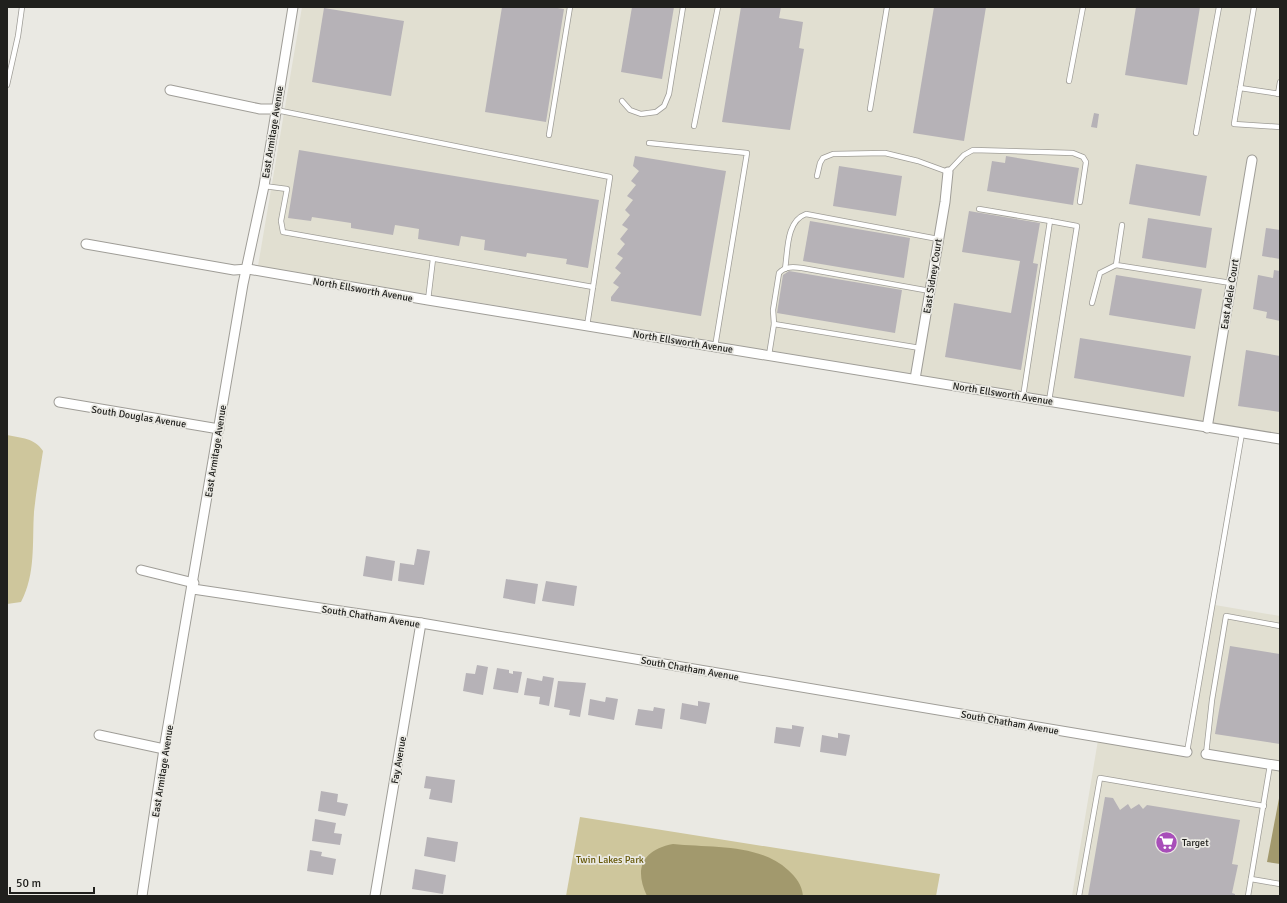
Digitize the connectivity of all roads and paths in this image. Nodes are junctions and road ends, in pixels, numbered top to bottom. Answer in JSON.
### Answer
{"nodes":[{"id":1,"x":22,"y":7,"type":"edge"},
{"id":2,"x":292,"y":7,"type":"edge"},
{"id":3,"x":570,"y":7,"type":"edge"},
{"id":4,"x":683,"y":7,"type":"edge"},
{"id":5,"x":718,"y":7,"type":"edge"},
{"id":6,"x":887,"y":7,"type":"edge"},
{"id":7,"x":1083,"y":7,"type":"edge"},
{"id":8,"x":1219,"y":7,"type":"edge"},
{"id":9,"x":1254,"y":7,"type":"edge"},
{"id":10,"x":1069,"y":81,"type":"dead end"},
{"id":11,"x":1280,"y":82,"type":"edge"},
{"id":12,"x":7,"y":86,"type":"edge"},
{"id":13,"x":1240,"y":88,"type":"junction"},
{"id":14,"x":170,"y":90,"type":"dead end"},
{"id":15,"x":1279,"y":94,"type":"edge"},
{"id":16,"x":622,"y":102,"type":"dead end"},
{"id":17,"x":275,"y":109,"type":"junction"},
{"id":18,"x":870,"y":109,"type":"dead end"},
{"id":19,"x":694,"y":126,"type":"dead end"},
{"id":20,"x":1280,"y":127,"type":"edge"},
{"id":21,"x":1196,"y":133,"type":"dead end"},
{"id":22,"x":549,"y":136,"type":"dead end"},
{"id":23,"x":649,"y":143,"type":"dead end"},
{"id":24,"x":1252,"y":160,"type":"dead end"},
{"id":25,"x":948,"y":172,"type":"junction"},
{"id":26,"x":817,"y":176,"type":"dead end"},
{"id":27,"x":264,"y":186,"type":"junction"},
{"id":28,"x":1080,"y":202,"type":"dead end"},
{"id":29,"x":979,"y":209,"type":"dead end"},
{"id":30,"x":1050,"y":221,"type":"junction"},
{"id":31,"x":1122,"y":225,"type":"dead end"},
{"id":32,"x":938,"y":240,"type":"junction"},
{"id":33,"x":86,"y":244,"type":"dead end"},
{"id":34,"x":432,"y":259,"type":"junction"},
{"id":35,"x":1116,"y":265,"type":"junction"},
{"id":36,"x":248,"y":269,"type":"junction"},
{"id":37,"x":785,"y":269,"type":"junction"},
{"id":38,"x":1231,"y":283,"type":"junction"},
{"id":39,"x":593,"y":287,"type":"junction"},
{"id":40,"x":930,"y":291,"type":"junction"},
{"id":41,"x":428,"y":300,"type":"junction"},
{"id":42,"x":1092,"y":303,"type":"dead end"},
{"id":43,"x":774,"y":324,"type":"junction"},
{"id":44,"x":587,"y":326,"type":"junction"},
{"id":45,"x":715,"y":347,"type":"junction"},
{"id":46,"x":920,"y":348,"type":"junction"},
{"id":47,"x":769,"y":355,"type":"junction"},
{"id":48,"x":915,"y":379,"type":"junction"},
{"id":49,"x":1023,"y":397,"type":"junction"},
{"id":50,"x":1049,"y":401,"type":"junction"},
{"id":51,"x":59,"y":402,"type":"dead end"},
{"id":52,"x":1207,"y":428,"type":"junction"},
{"id":53,"x":219,"y":429,"type":"junction"},
{"id":54,"x":1242,"y":433,"type":"junction"},
{"id":55,"x":1280,"y":439,"type":"edge"},
{"id":56,"x":142,"y":570,"type":"dead end"},
{"id":57,"x":193,"y":586,"type":"junction"},
{"id":58,"x":421,"y":623,"type":"junction"},
{"id":59,"x":1280,"y":626,"type":"edge"},
{"id":60,"x":99,"y":735,"type":"dead end"},
{"id":61,"x":164,"y":749,"type":"junction"},
{"id":62,"x":1187,"y":752,"type":"joint"},
{"id":63,"x":1206,"y":754,"type":"joint"},
{"id":64,"x":1270,"y":765,"type":"junction"},
{"id":65,"x":1280,"y":766,"type":"edge"},
{"id":66,"x":1264,"y":806,"type":"junction"},
{"id":67,"x":1251,"y":879,"type":"junction"},
{"id":68,"x":1280,"y":884,"type":"edge"},
{"id":69,"x":142,"y":896,"type":"edge"},
{"id":70,"x":375,"y":896,"type":"edge"},
{"id":71,"x":1079,"y":896,"type":"edge"},
{"id":72,"x":1248,"y":896,"type":"edge"}],
"edges":[{"from":1,"to":12,"type":"lane"},
{"from":2,"to":17,"type":"street","name":"East Armitage Avenue"},
{"from":3,"to":22,"type":"lane"},
{"from":4,"to":16,"type":"lane"},
{"from":5,"to":19,"type":"lane"},
{"from":6,"to":18,"type":"lane"},
{"from":7,"to":10,"type":"lane"},
{"from":8,"to":21,"type":"lane"},
{"from":9,"to":13,"type":"lane"},
{"from":11,"to":15,"type":"lane"},
{"from":13,"to":15,"type":"lane"},
{"from":13,"to":20,"type":"lane"},
{"from":14,"to":17,"type":"street"},
{"from":17,"to":27,"type":"street","name":"East Armitage Avenue"},
{"from":17,"to":39,"type":"lane"},
{"from":23,"to":45,"type":"lane"},
{"from":24,"to":38,"type":"street","name":"East Adele Court"},
{"from":25,"to":26,"type":"lane"},
{"from":25,"to":28,"type":"lane"},
{"from":25,"to":32,"type":"street","name":"East Sidney Court"},
{"from":27,"to":34,"type":"lane"},
{"from":27,"to":36,"type":"street","name":"East Armitage Avenue"},
{"from":29,"to":30,"type":"lane"},
{"from":30,"to":49,"type":"lane"},
{"from":30,"to":50,"type":"lane"},
{"from":31,"to":35,"type":"lane"},
{"from":32,"to":37,"type":"lane"},
{"from":32,"to":40,"type":"street","name":"East Sidney Court"},
{"from":33,"to":36,"type":"street","name":"North Ellsworth Avenue"},
{"from":34,"to":39,"type":"lane"},
{"from":34,"to":41,"type":"lane"},
{"from":35,"to":38,"type":"lane"},
{"from":35,"to":42,"type":"lane"},
{"from":36,"to":41,"type":"street","name":"North Ellsworth Avenue"},
{"from":36,"to":53,"type":"street","name":"East Armitage Avenue"},
{"from":37,"to":40,"type":"lane"},
{"from":37,"to":43,"type":"lane"},
{"from":38,"to":52,"type":"street","name":"East Adele Court"},
{"from":39,"to":44,"type":"lane"},
{"from":40,"to":46,"type":"street","name":"East Sidney Court"},
{"from":41,"to":44,"type":"street","name":"North Ellsworth Avenue"},
{"from":43,"to":46,"type":"lane"},
{"from":43,"to":47,"type":"lane"},
{"from":44,"to":45,"type":"street","name":"North Ellsworth Avenue"},
{"from":45,"to":47,"type":"street","name":"North Ellsworth Avenue"},
{"from":46,"to":48,"type":"street","name":"East Sidney Court"},
{"from":47,"to":48,"type":"street","name":"North Ellsworth Avenue"},
{"from":48,"to":49,"type":"street","name":"North Ellsworth Avenue"},
{"from":49,"to":50,"type":"street","name":"North Ellsworth Avenue"},
{"from":50,"to":52,"type":"street","name":"North Ellsworth Avenue"},
{"from":51,"to":53,"type":"street","name":"South Douglas Avenue"},
{"from":52,"to":54,"type":"street","name":"North Ellsworth Avenue"},
{"from":53,"to":57,"type":"street","name":"East Armitage Avenue"},
{"from":54,"to":55,"type":"street","name":"North Ellsworth Avenue"},
{"from":54,"to":62,"type":"lane"},
{"from":56,"to":57,"type":"street","name":"South Chatham Avenue"},
{"from":57,"to":58,"type":"street","name":"South Chatham Avenue"},
{"from":57,"to":61,"type":"street","name":"East Armitage Avenue"},
{"from":58,"to":62,"type":"street","name":"South Chatham Avenue"},
{"from":58,"to":70,"type":"street","name":"Fay Avenue"},
{"from":59,"to":63,"type":"lane"},
{"from":60,"to":61,"type":"street"},
{"from":61,"to":69,"type":"street","name":"East Armitage Avenue"},
{"from":63,"to":64,"type":"street"},
{"from":64,"to":65,"type":"street"},
{"from":64,"to":66,"type":"lane"},
{"from":66,"to":67,"type":"lane"},
{"from":66,"to":71,"type":"lane"},
{"from":67,"to":68,"type":"lane"},
{"from":67,"to":72,"type":"lane"}]}
